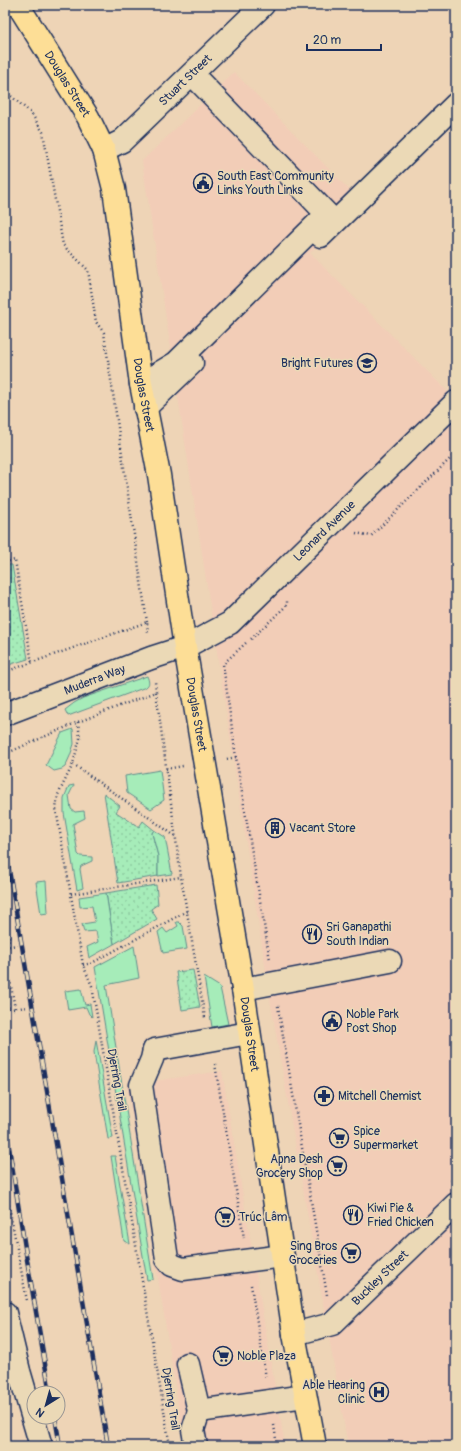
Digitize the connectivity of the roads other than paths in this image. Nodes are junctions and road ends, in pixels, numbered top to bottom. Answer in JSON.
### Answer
{"nodes":[{"id":1,"x":18,"y":5,"type":"edge"},
{"id":2,"x":263,"y":5,"type":"edge"},
{"id":3,"x":192,"y":74,"type":"junction"},
{"id":4,"x":456,"y":104,"type":"edge"},
{"id":5,"x":104,"y":150,"type":"junction"},
{"id":6,"x":141,"y":384,"type":"junction"},
{"id":7,"x":456,"y":402,"type":"edge"},
{"id":8,"x":146,"y":408,"type":"junction"},
{"id":9,"x":185,"y":647,"type":"junction"},
{"id":10,"x":5,"y":714,"type":"edge"},
{"id":11,"x":390,"y":961,"type":"dead end"},
{"id":12,"x":243,"y":989,"type":"junction"},
{"id":13,"x":249,"y":1033,"type":"junction"},
{"id":14,"x":456,"y":1204,"type":"edge"},
{"id":15,"x":283,"y":1256,"type":"junction"},
{"id":16,"x":5,"y":1312,"type":"edge"},
{"id":17,"x":294,"y":1334,"type":"junction"},
{"id":18,"x":188,"y":1364,"type":"dead end"},
{"id":19,"x":305,"y":1396,"type":"junction"},
{"id":20,"x":199,"y":1411,"type":"junction"},
{"id":21,"x":41,"y":1446,"type":"edge"},
{"id":22,"x":196,"y":1446,"type":"edge"},
{"id":23,"x":315,"y":1446,"type":"edge"}],
"edges":[{"from":1,"to":5,"type":"main road","name":"Douglas Street"},
{"from":2,"to":3,"type":"street","name":"Stuart Street"},
{"from":3,"to":5,"type":"street","name":"Stuart Street"},
{"from":3,"to":6,"type":"street"},
{"from":4,"to":8,"type":"street"},
{"from":5,"to":6,"type":"main road","name":"Douglas Street"},
{"from":6,"to":8,"type":"main road","name":"Douglas Street"},
{"from":7,"to":9,"type":"street","name":"Leonard Avenue"},
{"from":8,"to":9,"type":"main road","name":"Douglas Street"},
{"from":9,"to":10,"type":"street","name":"Muderra Way"},
{"from":9,"to":12,"type":"main road","name":"Douglas Street"},
{"from":11,"to":12,"type":"street"},
{"from":12,"to":13,"type":"main road","name":"Douglas Street"},
{"from":13,"to":15,"type":"main road","name":"Douglas Street"},
{"from":13,"to":15,"type":"street"},
{"from":14,"to":17,"type":"street","name":"Buckley Street"},
{"from":15,"to":17,"type":"main road","name":"Douglas Street"},
{"from":16,"to":21,"type":"street"},
{"from":17,"to":19,"type":"main road","name":"Douglas Street"},
{"from":18,"to":20,"type":"street"},
{"from":19,"to":20,"type":"street"},
{"from":19,"to":23,"type":"main road","name":"Douglas Street"},
{"from":20,"to":22,"type":"street"}]}
